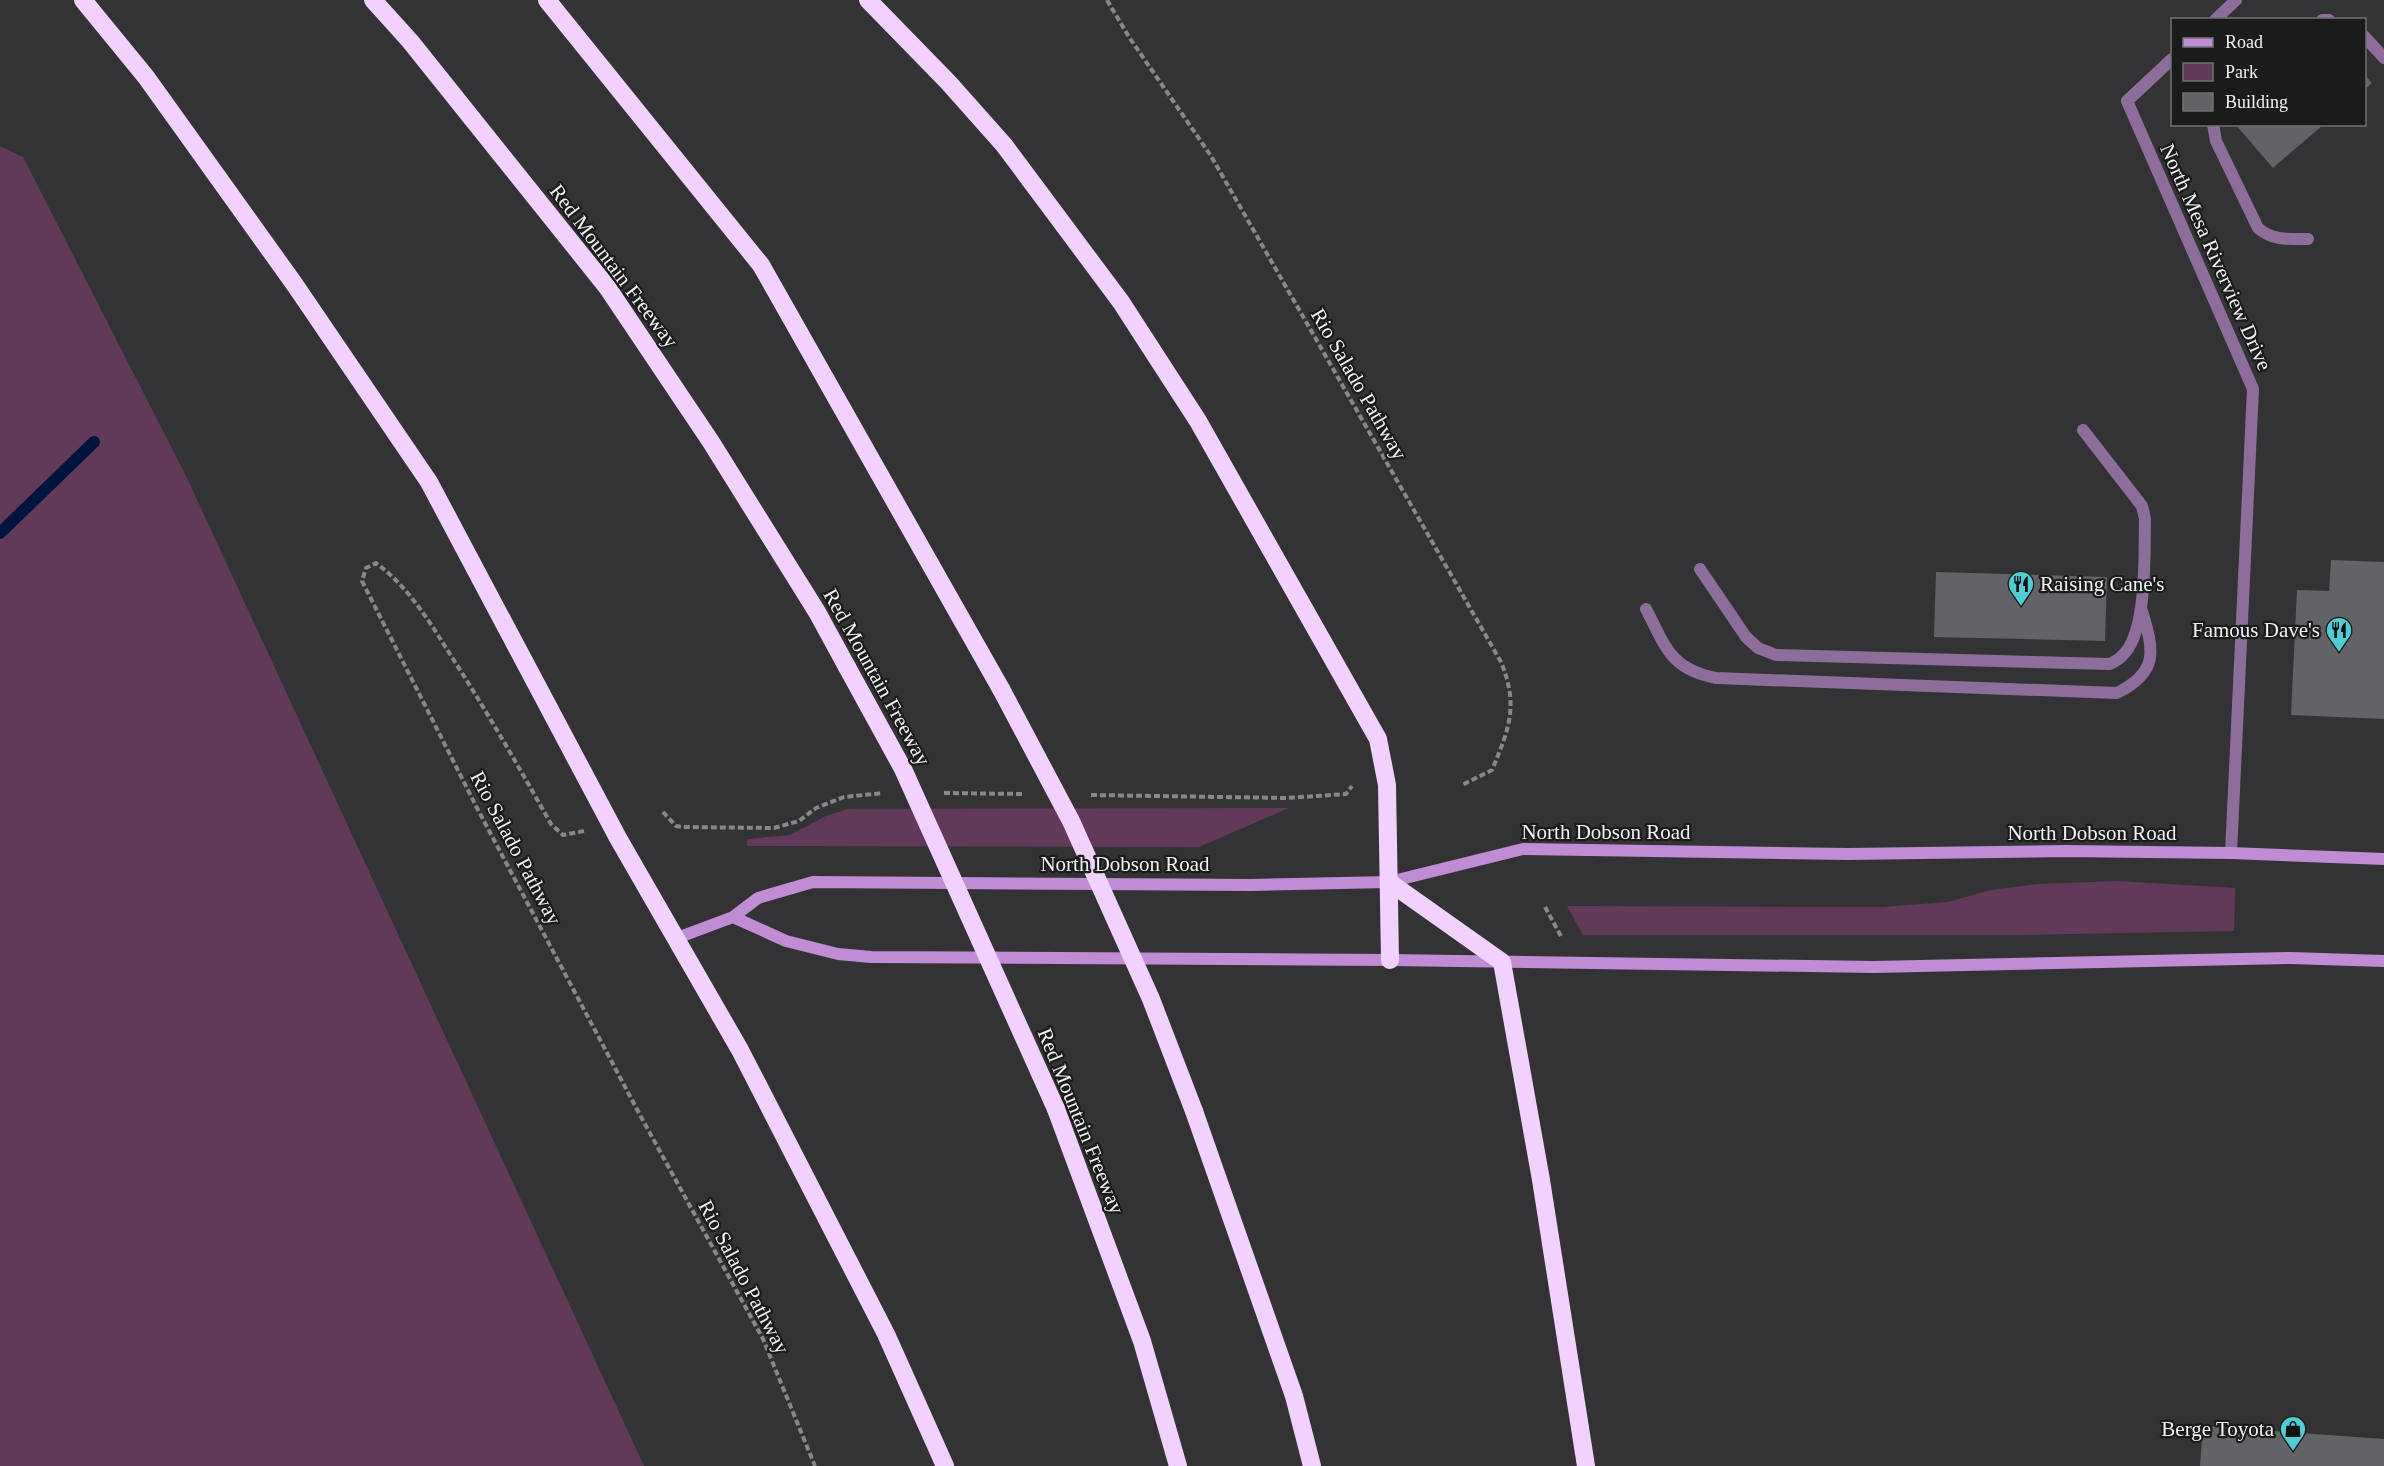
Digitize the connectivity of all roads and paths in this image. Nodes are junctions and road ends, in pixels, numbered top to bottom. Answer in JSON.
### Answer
{"nodes":[{"id":1,"x":83,"y":0,"type":"edge"},
{"id":2,"x":373,"y":0,"type":"edge"},
{"id":3,"x":547,"y":0,"type":"edge"},
{"id":4,"x":868,"y":0,"type":"edge"},
{"id":5,"x":1107,"y":0,"type":"edge"},
{"id":6,"x":2236,"y":0,"type":"edge"},
{"id":7,"x":2217,"y":18,"type":"edge"},
{"id":8,"x":2366,"y":38,"type":"edge"},
{"id":9,"x":2384,"y":58,"type":"edge"},
{"id":10,"x":2171,"y":60,"type":"edge"},
{"id":11,"x":2213,"y":126,"type":"edge"},
{"id":12,"x":2308,"y":239,"type":"dead end"},
{"id":13,"x":2083,"y":430,"type":"dead end"},
{"id":14,"x":1700,"y":569,"type":"dead end"},
{"id":15,"x":1646,"y":609,"type":"dead end"},
{"id":16,"x":2142,"y":611,"type":"junction"},
{"id":17,"x":1462,"y":785,"type":"dead end"},
{"id":18,"x":1352,"y":786,"type":"dead end"},
{"id":19,"x":883,"y":793,"type":"dead end"},
{"id":20,"x":942,"y":793,"type":"dead end"},
{"id":21,"x":1025,"y":794,"type":"dead end"},
{"id":22,"x":1084,"y":795,"type":"dead end"},
{"id":23,"x":663,"y":812,"type":"dead end"},
{"id":24,"x":585,"y":831,"type":"dead end"},
{"id":25,"x":2231,"y":853,"type":"junction"},
{"id":26,"x":2384,"y":859,"type":"edge"},
{"id":27,"x":1389,"y":882,"type":"junction"},
{"id":28,"x":1545,"y":907,"type":"dead end"},
{"id":29,"x":734,"y":917,"type":"junction"},
{"id":30,"x":677,"y":938,"type":"junction"},
{"id":31,"x":1562,"y":938,"type":"dead end"},
{"id":32,"x":1390,"y":960,"type":"junction"},
{"id":33,"x":2384,"y":961,"type":"edge"},
{"id":34,"x":1502,"y":962,"type":"junction"},
{"id":35,"x":815,"y":1466,"type":"edge"},
{"id":36,"x":945,"y":1466,"type":"edge"},
{"id":37,"x":1179,"y":1466,"type":"edge"},
{"id":38,"x":1312,"y":1466,"type":"edge"},
{"id":39,"x":1587,"y":1466,"type":"edge"}],
"edges":[{"from":1,"to":30,"type":"highway"},
{"from":2,"to":37,"type":"highway","name":"Red Mountain Freeway","bridge":true},
{"from":3,"to":38,"type":"highway","bridge":true},
{"from":4,"to":27,"type":"highway"},
{"from":5,"to":17,"type":"path","name":"Rio Salado Pathway"},
{"from":6,"to":7,"type":"street"},
{"from":8,"to":9,"type":"street"},
{"from":10,"to":25,"type":"street","name":"North Mesa Riverview Drive"},
{"from":11,"to":12,"type":"street"},
{"from":13,"to":16,"type":"street"},
{"from":14,"to":16,"type":"street"},
{"from":15,"to":16,"type":"street"},
{"from":18,"to":22,"type":"path"},
{"from":19,"to":23,"type":"path"},
{"from":20,"to":21,"type":"path"},
{"from":24,"to":35,"type":"path","name":"Rio Salado Pathway"},
{"from":25,"to":26,"type":"main road","name":"North Dobson Road"},
{"from":25,"to":27,"type":"main road","name":"North Dobson Road"},
{"from":27,"to":29,"type":"main road","name":"North Dobson Road"},
{"from":27,"to":32,"type":"highway"},
{"from":27,"to":34,"type":"highway"},
{"from":28,"to":31,"type":"path"},
{"from":29,"to":30,"type":"main road","name":"North Dobson Road"},
{"from":29,"to":32,"type":"main road"},
{"from":30,"to":36,"type":"highway"},
{"from":32,"to":34,"type":"main road"},
{"from":33,"to":34,"type":"main road"},
{"from":34,"to":39,"type":"highway"}]}
